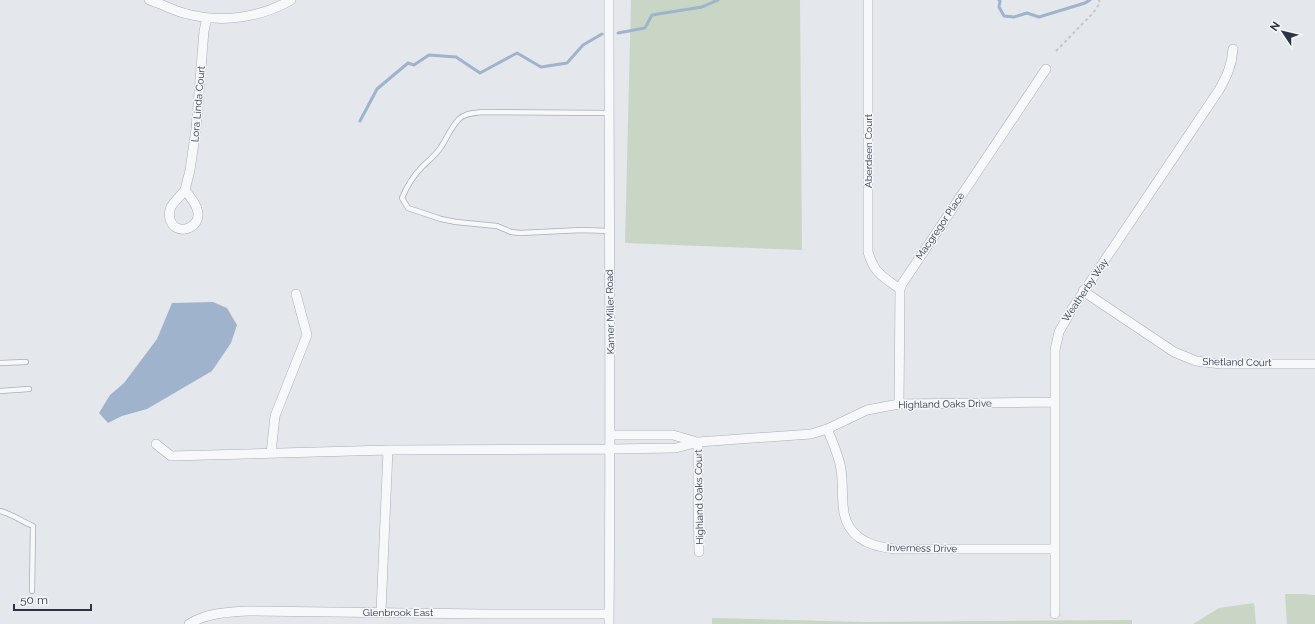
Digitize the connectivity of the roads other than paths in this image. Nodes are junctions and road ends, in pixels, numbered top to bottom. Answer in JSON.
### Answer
{"nodes":[{"id":1,"x":150,"y":0,"type":"edge"},
{"id":2,"x":291,"y":0,"type":"edge"},
{"id":3,"x":609,"y":0,"type":"edge"},
{"id":4,"x":868,"y":0,"type":"edge"},
{"id":5,"x":207,"y":18,"type":"junction"},
{"id":6,"x":1233,"y":49,"type":"dead end"},
{"id":7,"x":1046,"y":69,"type":"dead end"},
{"id":8,"x":609,"y":113,"type":"junction"},
{"id":9,"x":185,"y":190,"type":"dead end"},
{"id":10,"x":609,"y":231,"type":"junction"},
{"id":11,"x":900,"y":289,"type":"junction"},
{"id":12,"x":1083,"y":291,"type":"junction"},
{"id":13,"x":296,"y":294,"type":"dead end"},
{"id":14,"x":26,"y":362,"type":"dead end"},
{"id":15,"x":0,"y":363,"type":"edge"},
{"id":16,"x":1315,"y":364,"type":"edge"},
{"id":17,"x":30,"y":389,"type":"dead end"},
{"id":18,"x":0,"y":391,"type":"edge"},
{"id":19,"x":1054,"y":402,"type":"junction"},
{"id":20,"x":899,"y":404,"type":"junction"},
{"id":21,"x":827,"y":429,"type":"junction"},
{"id":22,"x":610,"y":435,"type":"junction"},
{"id":23,"x":698,"y":442,"type":"junction"},
{"id":24,"x":156,"y":444,"type":"dead end"},
{"id":25,"x":610,"y":449,"type":"junction"},
{"id":26,"x":388,"y":450,"type":"junction"},
{"id":27,"x":271,"y":453,"type":"junction"},
{"id":28,"x":0,"y":511,"type":"edge"},
{"id":29,"x":1054,"y":549,"type":"junction"},
{"id":30,"x":699,"y":552,"type":"dead end"},
{"id":31,"x":32,"y":591,"type":"dead end"},
{"id":32,"x":381,"y":612,"type":"junction"},
{"id":33,"x":609,"y":614,"type":"junction"},
{"id":34,"x":1055,"y":614,"type":"dead end"},
{"id":35,"x":189,"y":624,"type":"edge"},
{"id":36,"x":609,"y":624,"type":"edge"}],
"edges":[{"from":1,"to":5,"type":"street"},
{"from":2,"to":5,"type":"street"},
{"from":3,"to":8,"type":"street","name":"Kamer Miller Road"},
{"from":4,"to":11,"type":"street","name":"Aberdeen Court"},
{"from":5,"to":9,"type":"street","name":"Lora Linda Court"},
{"from":6,"to":12,"type":"street","name":"Weatherby Way"},
{"from":7,"to":11,"type":"street","name":"Macgregor Place"},
{"from":8,"to":10,"type":"street","name":"Kamer Miller Road"},
{"from":8,"to":10,"type":"lane"},
{"from":10,"to":22,"type":"street","name":"Kamer Miller Road"},
{"from":11,"to":20,"type":"street","name":"Macgregor Place"},
{"from":12,"to":16,"type":"street","name":"Shetland Court"},
{"from":12,"to":19,"type":"street","name":"Weatherby Way"},
{"from":13,"to":27,"type":"street"},
{"from":14,"to":15,"type":"lane"},
{"from":17,"to":18,"type":"lane"},
{"from":19,"to":20,"type":"street","name":"Highland Oaks Drive"},
{"from":19,"to":29,"type":"street","name":"Weatherby Way"},
{"from":20,"to":21,"type":"street","name":"Highland Oaks Drive"},
{"from":21,"to":23,"type":"street","name":"Highland Oaks Drive"},
{"from":21,"to":29,"type":"street","name":"Inverness Drive"},
{"from":22,"to":23,"type":"street","name":"Highland Oaks Drive"},
{"from":22,"to":25,"type":"street","name":"Kamer Miller Road"},
{"from":23,"to":25,"type":"street","name":"Highland Oaks Drive"},
{"from":23,"to":30,"type":"street","name":"Highland Oaks Court"},
{"from":24,"to":27,"type":"street","name":"Highland Oaks Drive"},
{"from":25,"to":26,"type":"street","name":"Highland Oaks Drive"},
{"from":25,"to":33,"type":"street","name":"Kamer Miller Road"},
{"from":26,"to":27,"type":"street","name":"Highland Oaks Drive"},
{"from":26,"to":32,"type":"street"},
{"from":28,"to":31,"type":"lane"},
{"from":29,"to":34,"type":"street","name":"Weatherby Way"},
{"from":32,"to":33,"type":"street","name":"Glenbrook East"},
{"from":32,"to":35,"type":"street","name":"Glenbrook East"},
{"from":33,"to":36,"type":"street","name":"Kamer Miller Road"}]}
